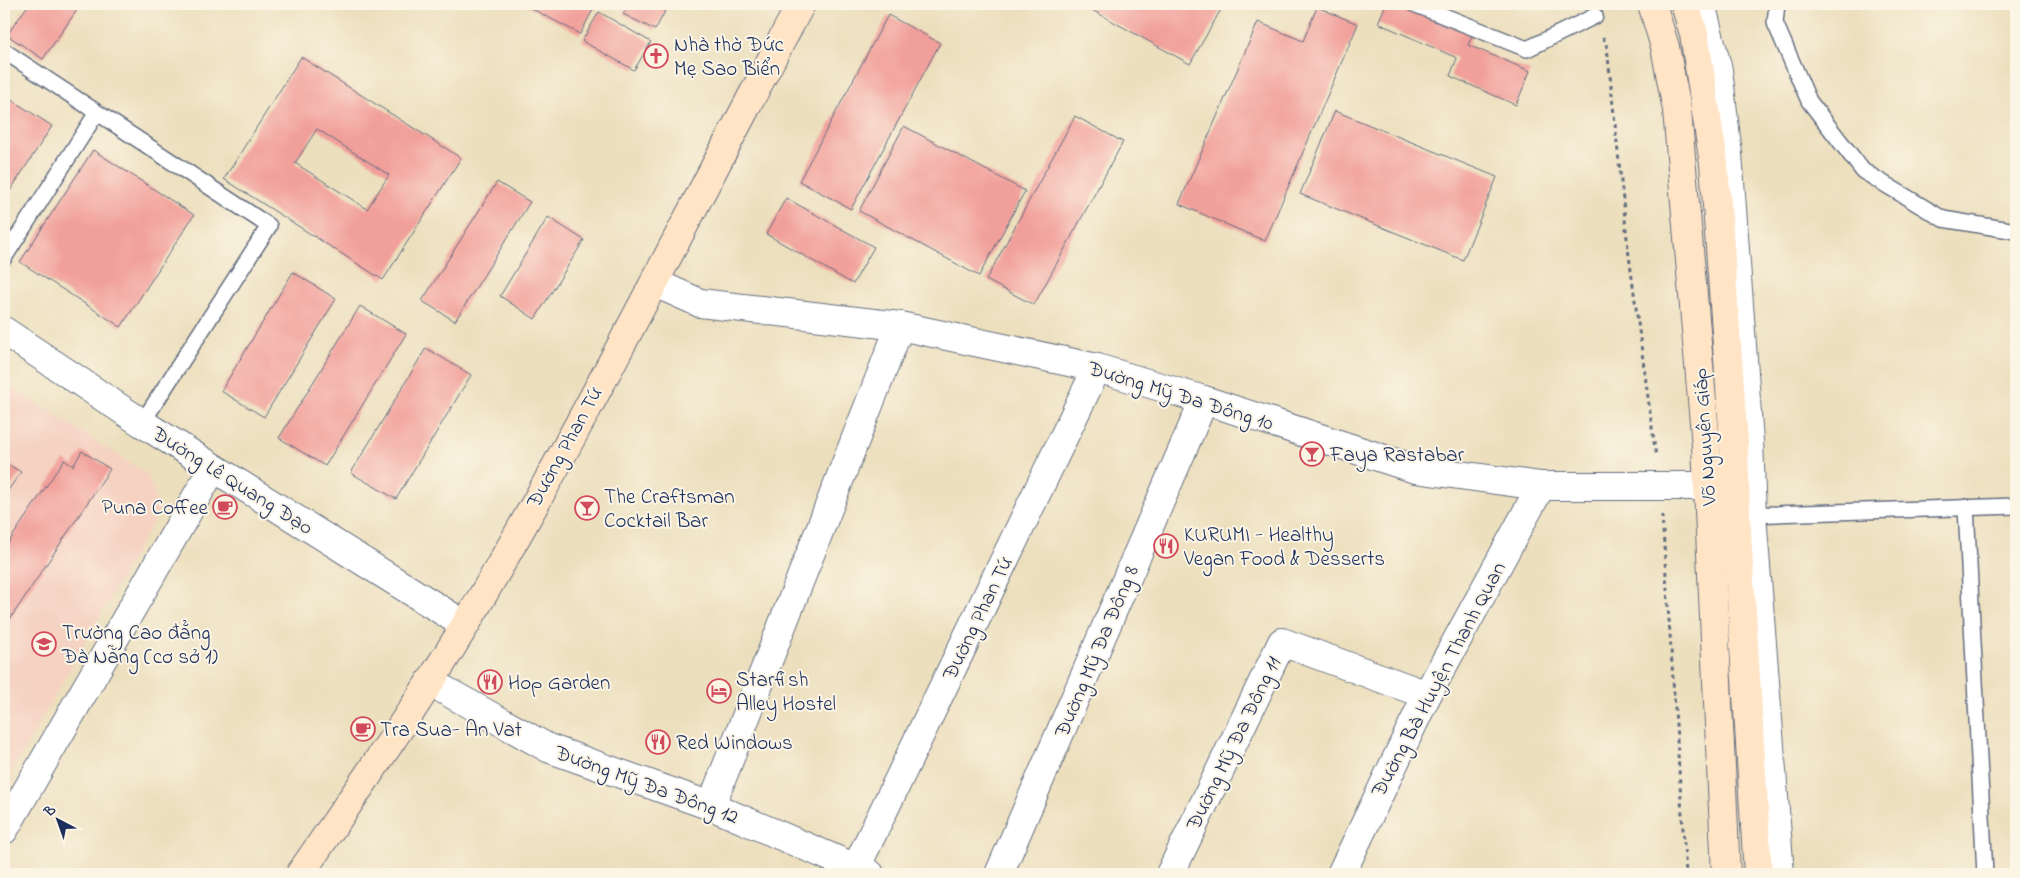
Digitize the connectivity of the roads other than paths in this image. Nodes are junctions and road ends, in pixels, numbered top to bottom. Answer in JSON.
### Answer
{"nodes":[{"id":1,"x":801,"y":4,"type":"edge"},
{"id":2,"x":1414,"y":4,"type":"edge"},
{"id":3,"x":1652,"y":4,"type":"edge"},
{"id":4,"x":1685,"y":4,"type":"edge"},
{"id":5,"x":1701,"y":4,"type":"edge"},
{"id":6,"x":1777,"y":4,"type":"edge"},
{"id":7,"x":1595,"y":16,"type":"road end"},
{"id":8,"x":4,"y":51,"type":"edge"},
{"id":9,"x":96,"y":114,"type":"junction"},
{"id":10,"x":2016,"y":231,"type":"edge"},
{"id":11,"x":4,"y":258,"type":"edge"},
{"id":12,"x":655,"y":283,"type":"junction"},
{"id":13,"x":900,"y":326,"type":"junction"},
{"id":14,"x":4,"y":331,"type":"edge"},
{"id":15,"x":1098,"y":368,"type":"junction"},
{"id":16,"x":1204,"y":400,"type":"junction"},
{"id":17,"x":142,"y":423,"type":"junction"},
{"id":18,"x":213,"y":468,"type":"junction"},
{"id":19,"x":1735,"y":483,"type":"junction"},
{"id":20,"x":1541,"y":486,"type":"junction"},
{"id":21,"x":1708,"y":486,"type":"junction"},
{"id":22,"x":2016,"y":506,"type":"edge"},
{"id":23,"x":1966,"y":507,"type":"junction"},
{"id":24,"x":1744,"y":516,"type":"junction"},
{"id":25,"x":466,"y":625,"type":"junction"},
{"id":26,"x":430,"y":682,"type":"junction"},
{"id":27,"x":1427,"y":695,"type":"junction"},
{"id":28,"x":711,"y":806,"type":"junction"},
{"id":29,"x":4,"y":830,"type":"edge"},
{"id":30,"x":860,"y":872,"type":"edge"},
{"id":31,"x":300,"y":874,"type":"edge"},
{"id":32,"x":999,"y":874,"type":"edge"},
{"id":33,"x":1170,"y":874,"type":"edge"},
{"id":34,"x":1341,"y":874,"type":"edge"},
{"id":35,"x":1726,"y":874,"type":"edge"},
{"id":36,"x":1758,"y":874,"type":"edge"},
{"id":37,"x":1780,"y":874,"type":"edge"},
{"id":38,"x":1985,"y":874,"type":"edge"}],
"edges":[{"from":1,"to":12,"type":"main road","name":"Đường Phan Tứ"},
{"from":2,"to":7,"type":"lane"},
{"from":3,"to":21,"type":"main road","name":"Võ Nguyên Giáp"},
{"from":4,"to":19,"type":"main road","name":"Võ Nguyên Giáp"},
{"from":5,"to":24,"type":"street"},
{"from":6,"to":10,"type":"lane"},
{"from":8,"to":9,"type":"lane"},
{"from":9,"to":11,"type":"lane"},
{"from":9,"to":17,"type":"lane"},
{"from":12,"to":13,"type":"street","name":"Đường Mỹ Đa Đông 10"},
{"from":12,"to":25,"type":"main road","name":"Đường Phan Tứ"},
{"from":13,"to":15,"type":"street","name":"Đường Mỹ Đa Đông 10"},
{"from":13,"to":28,"type":"street"},
{"from":14,"to":17,"type":"street","name":"Đường Lê Quang Đạo"},
{"from":15,"to":16,"type":"street","name":"Đường Mỹ Đa Đông 10"},
{"from":15,"to":30,"type":"street","name":"Đường Phan Tứ"},
{"from":16,"to":20,"type":"street","name":"Đường Mỹ Đa Đông 10"},
{"from":16,"to":32,"type":"street","name":"Đường Mỹ Đa Đông 8"},
{"from":17,"to":18,"type":"street","name":"Đường Lê Quang Đạo"},
{"from":18,"to":25,"type":"street","name":"Đường Lê Quang Đạo"},
{"from":18,"to":29,"type":"street"},
{"from":19,"to":21,"type":"main road"},
{"from":19,"to":24,"type":"main road","name":"Võ Nguyên Giáp"},
{"from":20,"to":21,"type":"street","name":"Đường Mỹ Đa Đông 10"},
{"from":20,"to":27,"type":"street","name":"Đường Bà Huyện Thanh Quan"},
{"from":21,"to":35,"type":"main road","name":"Võ Nguyên Giáp"},
{"from":22,"to":23,"type":"lane"},
{"from":23,"to":24,"type":"lane"},
{"from":23,"to":38,"type":"lane"},
{"from":24,"to":36,"type":"main road","name":"Võ Nguyên Giáp"},
{"from":24,"to":37,"type":"street"},
{"from":25,"to":26,"type":"main road","name":"Đường Phan Tứ"},
{"from":26,"to":28,"type":"street","name":"Đường Mỹ Đa Đông 12"},
{"from":26,"to":31,"type":"main road","name":"Đường Phan Tứ"},
{"from":27,"to":33,"type":"street","name":"Đường Mỹ Đa Đông 11"},
{"from":27,"to":34,"type":"street","name":"Đường Bà Huyện Thanh Quan"},
{"from":28,"to":30,"type":"street","name":"Đường Mỹ Đa Đông 12"}]}
